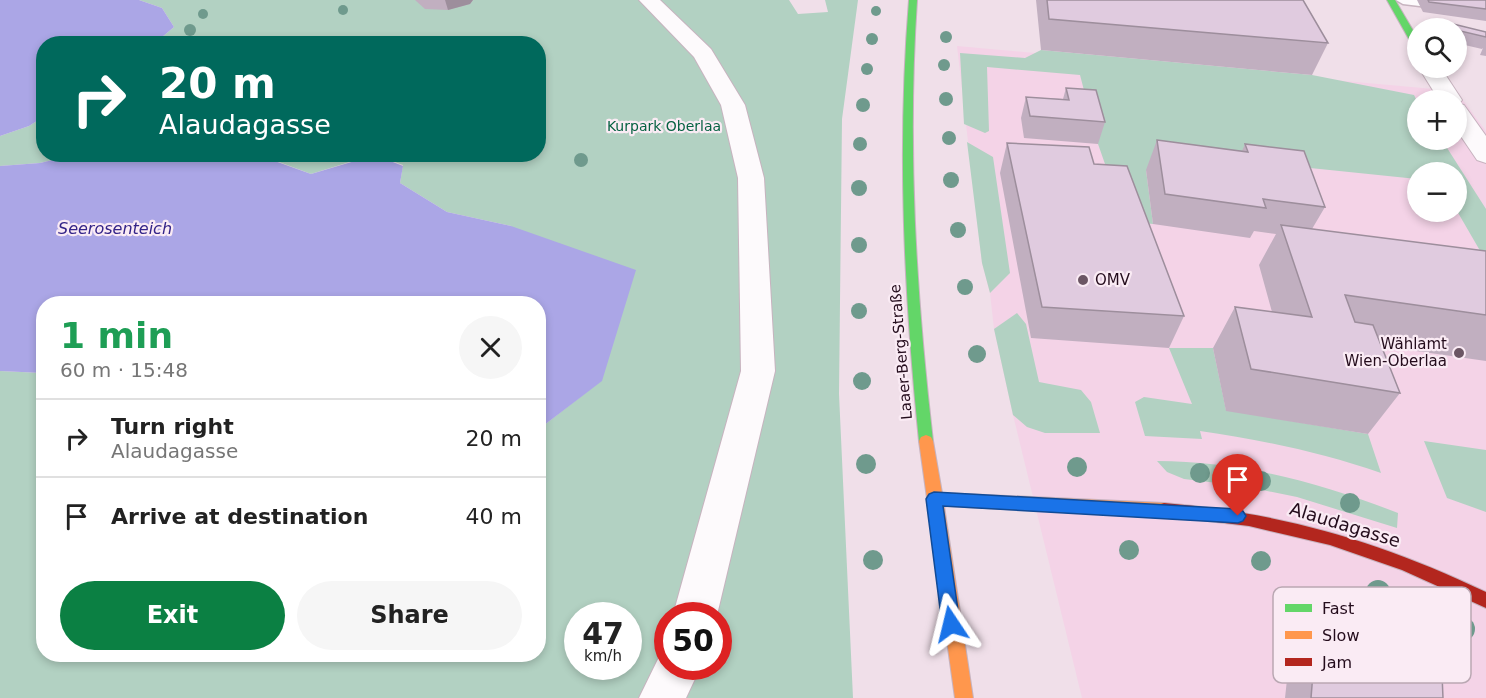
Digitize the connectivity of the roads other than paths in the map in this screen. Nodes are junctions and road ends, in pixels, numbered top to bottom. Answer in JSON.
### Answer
{"nodes":[{"id":1,"x":649,"y":0,"type":"edge"},
{"id":2,"x":913,"y":0,"type":"edge"},
{"id":3,"x":1391,"y":0,"type":"edge"},
{"id":4,"x":1403,"y":0,"type":"edge"},
{"id":5,"x":1486,"y":10,"type":"edge"},
{"id":6,"x":1407,"y":28,"type":"edge"},
{"id":7,"x":1467,"y":125,"type":"edge"},
{"id":8,"x":1484,"y":147,"type":"edge"},
{"id":9,"x":934,"y":499,"type":"junction"},
{"id":10,"x":1457,"y":587,"type":"edge"},
{"id":11,"x":1471,"y":593,"type":"edge"},
{"id":12,"x":1486,"y":600,"type":"edge"},
{"id":13,"x":698,"y":602,"type":"edge"},
{"id":14,"x":671,"y":680,"type":"edge"},
{"id":15,"x":662,"y":698,"type":"edge"},
{"id":16,"x":964,"y":698,"type":"edge"}],
"edges":[{"from":1,"to":13,"type":"street"},
{"from":2,"to":9,"type":"main road","name":"Laaer-Berg-Straße"},
{"from":3,"to":6,"type":"main road"},
{"from":4,"to":5,"type":"lane"},
{"from":7,"to":8,"type":"street"},
{"from":9,"to":10,"type":"main road","name":"Alaudagasse"},
{"from":9,"to":16,"type":"main road","name":"Laaer-Berg-Straße"},
{"from":11,"to":12,"type":"main road","name":"Alaudagasse"},
{"from":14,"to":15,"type":"street"}]}
